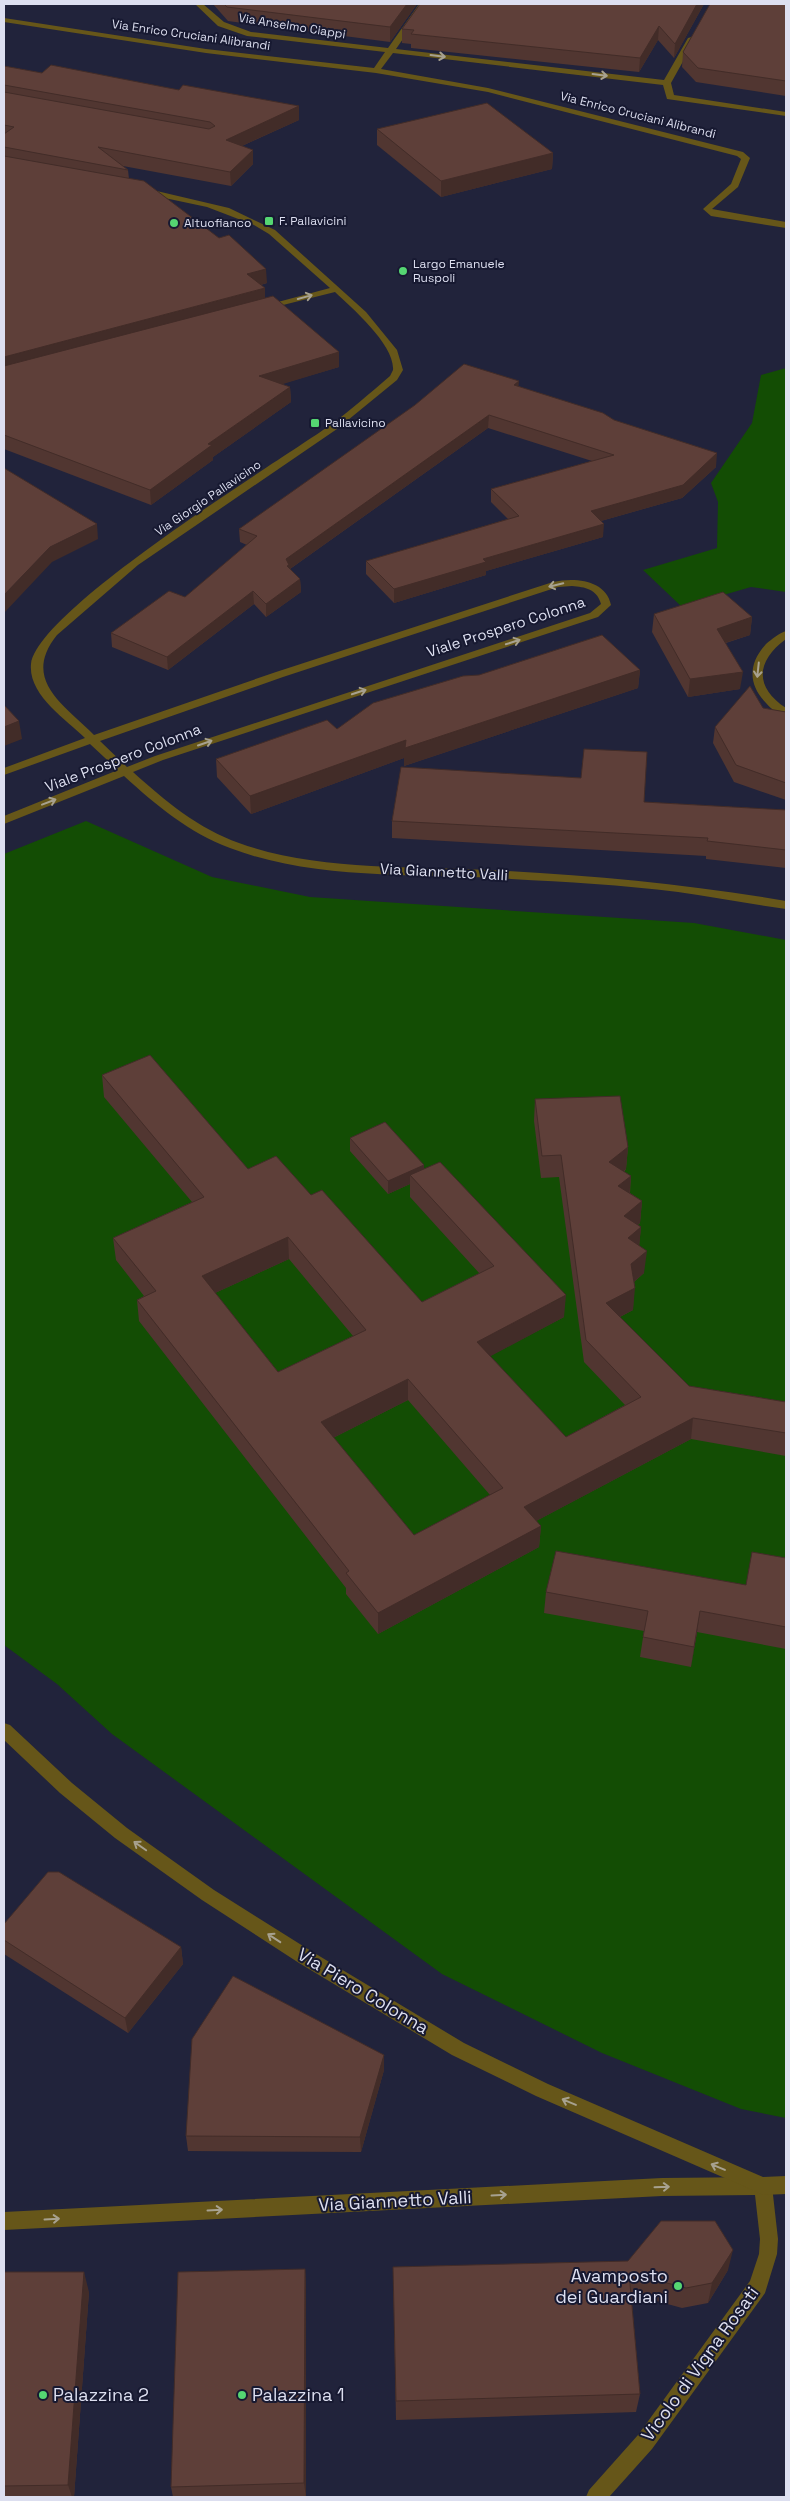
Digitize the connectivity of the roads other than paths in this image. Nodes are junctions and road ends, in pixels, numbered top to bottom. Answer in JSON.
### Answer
{"nodes":[{"id":1,"x":199,"y":4,"type":"edge"},
{"id":2,"x":423,"y":4,"type":"edge"},
{"id":3,"x":4,"y":20,"type":"edge"},
{"id":4,"x":696,"y":30,"type":"edge"},
{"id":5,"x":390,"y":50,"type":"junction"},
{"id":6,"x":376,"y":71,"type":"junction"},
{"id":7,"x":667,"y":83,"type":"junction"},
{"id":8,"x":786,"y":114,"type":"edge"},
{"id":9,"x":131,"y":189,"type":"edge"},
{"id":10,"x":786,"y":225,"type":"edge"},
{"id":11,"x":335,"y":290,"type":"junction"},
{"id":12,"x":252,"y":311,"type":"edge"},
{"id":13,"x":786,"y":634,"type":"edge"},
{"id":14,"x":786,"y":712,"type":"edge"},
{"id":15,"x":91,"y":739,"type":"junction"},
{"id":16,"x":126,"y":771,"type":"junction"},
{"id":17,"x":4,"y":772,"type":"edge"},
{"id":18,"x":4,"y":820,"type":"edge"},
{"id":19,"x":786,"y":905,"type":"edge"},
{"id":20,"x":4,"y":1730,"type":"edge"},
{"id":21,"x":786,"y":2185,"type":"edge"},
{"id":22,"x":762,"y":2186,"type":"junction"},
{"id":23,"x":4,"y":2221,"type":"edge"},
{"id":24,"x":596,"y":2497,"type":"edge"}],
"edges":[{"from":1,"to":5,"type":"street","name":"Via Anselmo Ciappi"},
{"from":2,"to":5,"type":"street"},
{"from":3,"to":6,"type":"street","name":"Via Enrico Cruciani Alibrandi"},
{"from":4,"to":7,"type":"street"},
{"from":5,"to":6,"type":"street"},
{"from":5,"to":7,"type":"street","name":"Via Enrico Cruciani Alibrandi","one_way":true},
{"from":6,"to":10,"type":"street","name":"Via Enrico Cruciani Alibrandi"},
{"from":7,"to":8,"type":"street","name":"Via Enrico Cruciani Alibrandi"},
{"from":9,"to":11,"type":"street","name":"Via Giorgio Pallavicino"},
{"from":12,"to":11,"type":"street","one_way":true},
{"from":11,"to":15,"type":"street","name":"Via Giorgio Pallavicino"},
{"from":13,"to":14,"type":"street","one_way":true},
{"from":15,"to":16,"type":"street","name":"Via Giorgio Pallavicino"},
{"from":16,"to":15,"type":"street","name":"Viale Prospero Colonna","one_way":true},
{"from":15,"to":17,"type":"street","name":"Viale Prospero Colonna"},
{"from":18,"to":16,"type":"street","name":"Viale Prospero Colonna","one_way":true},
{"from":16,"to":19,"type":"street","name":"Via Giannetto Valli"},
{"from":22,"to":20,"type":"street","name":"Via Piero Colonna","one_way":true},
{"from":21,"to":22,"type":"street","name":"Via Giannetto Valli"},
{"from":23,"to":22,"type":"street","name":"Via Giannetto Valli","one_way":true},
{"from":22,"to":24,"type":"street","name":"Vicolo di Vigna Rosati"}]}
